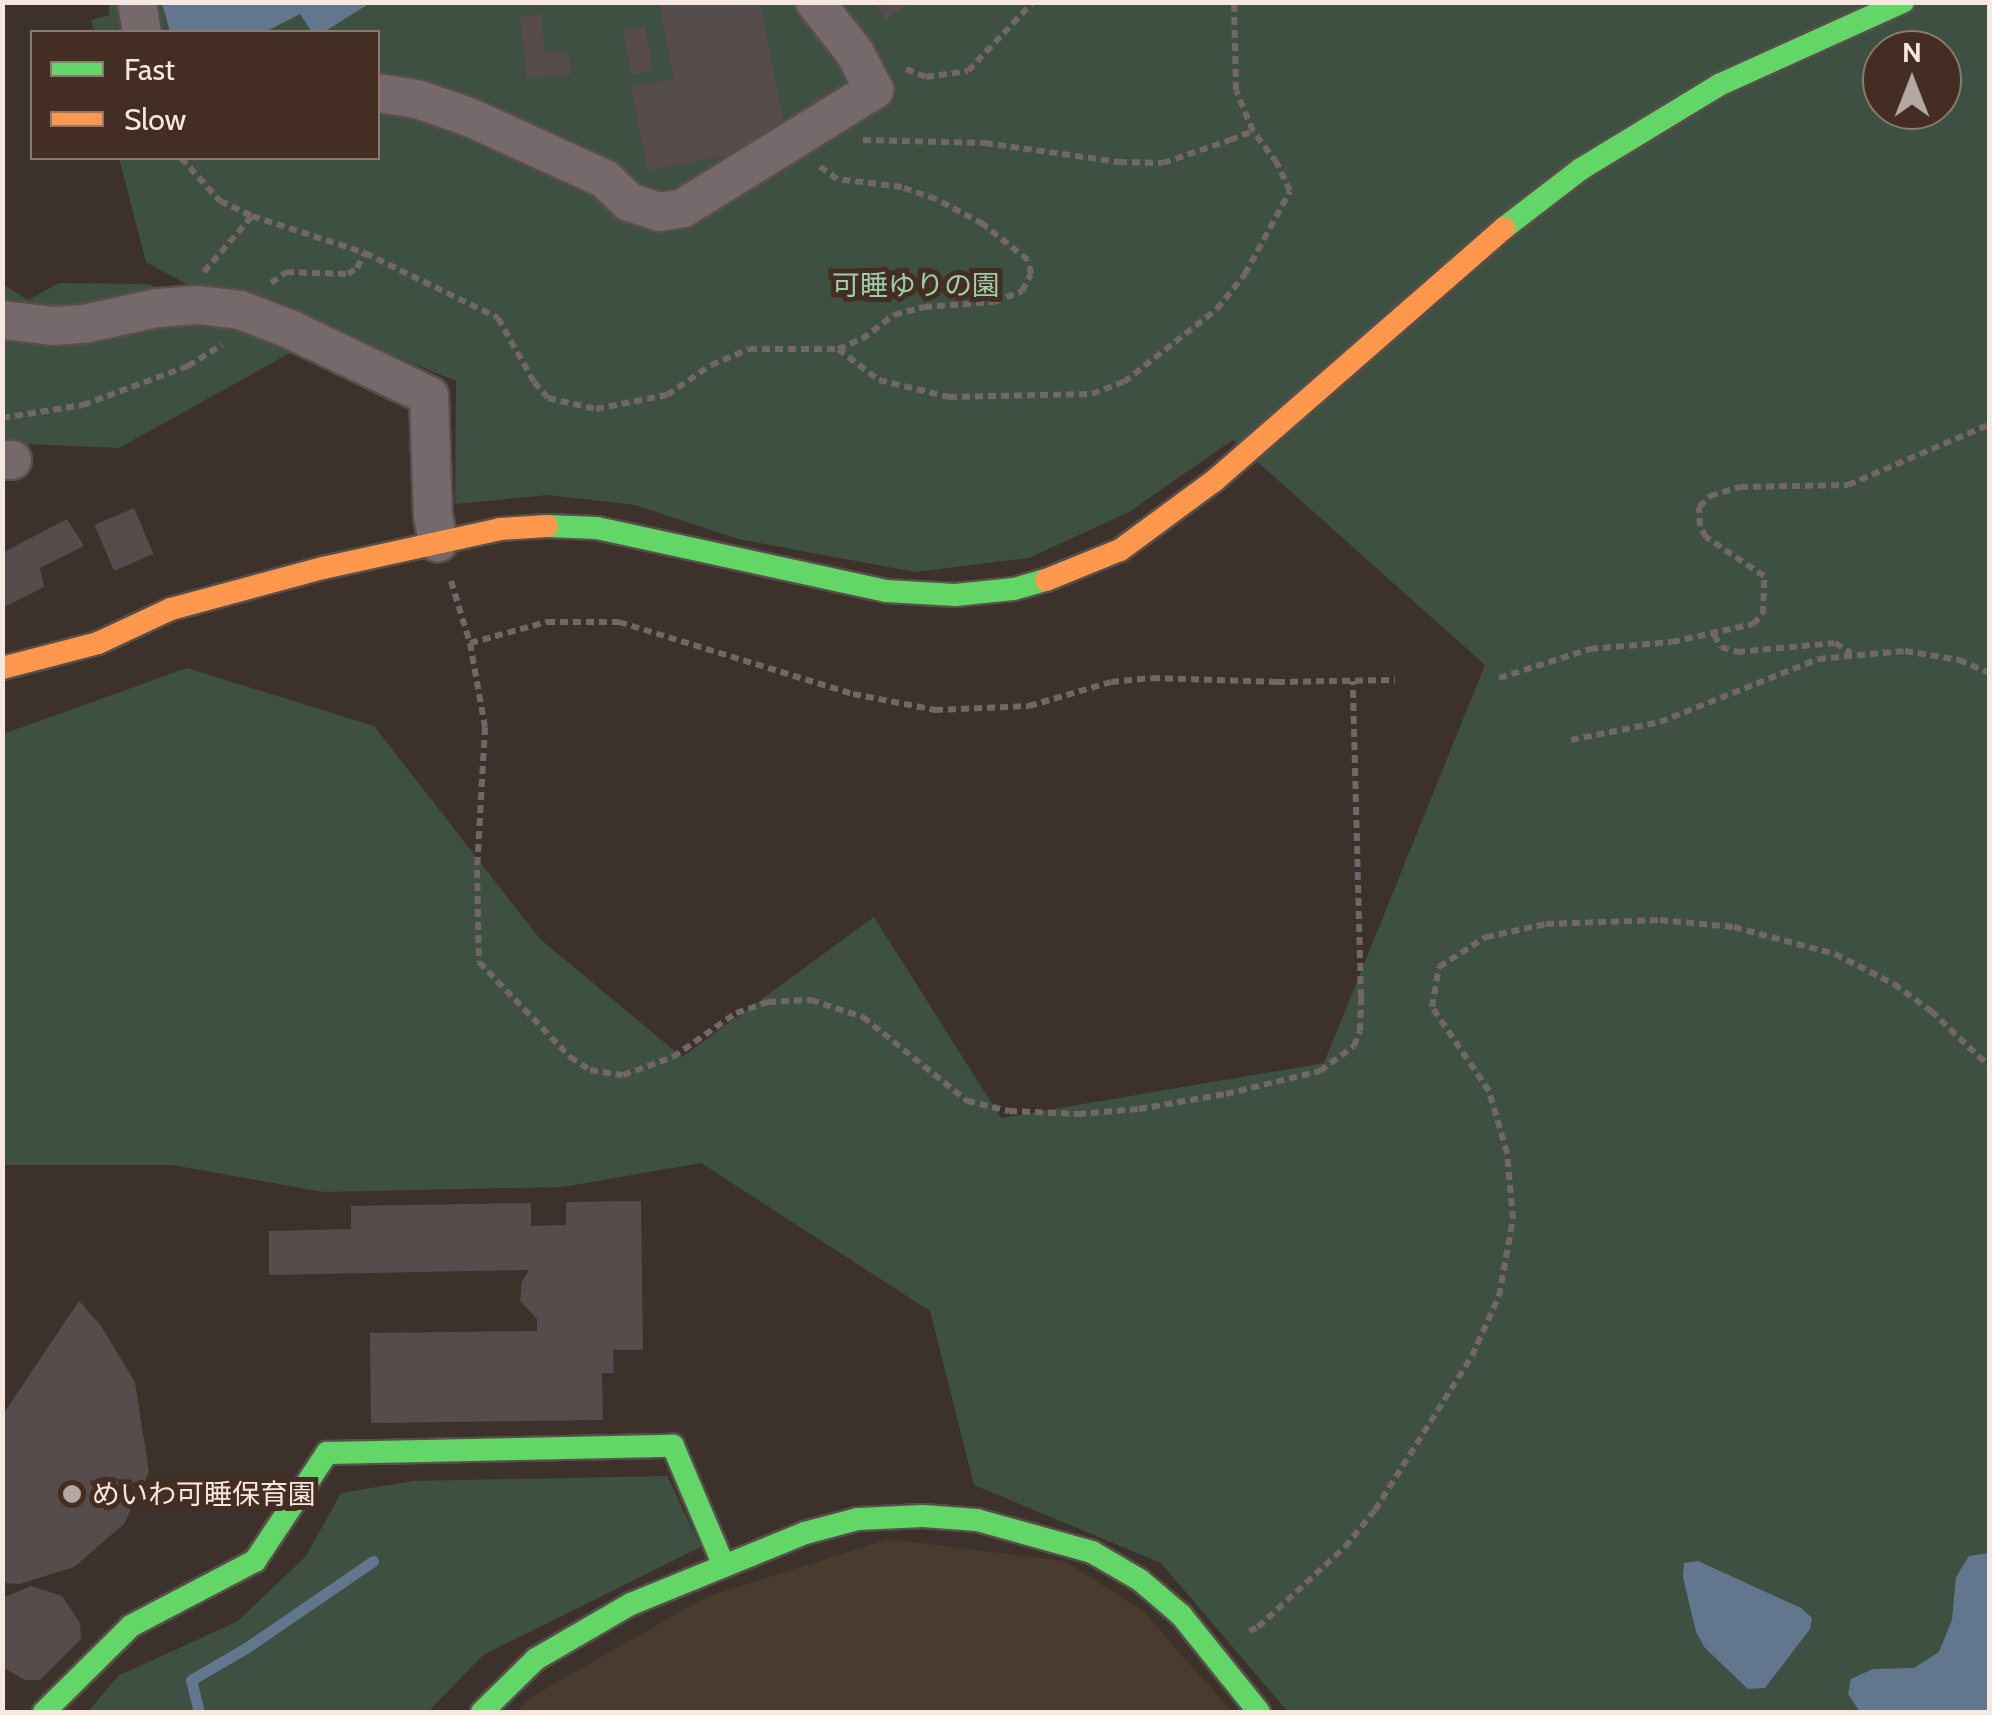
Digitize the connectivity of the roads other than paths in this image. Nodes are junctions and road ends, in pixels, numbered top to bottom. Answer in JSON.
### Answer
{"nodes":[{"id":1,"x":136,"y":2,"type":"edge"},
{"id":2,"x":815,"y":2,"type":"edge"},
{"id":3,"x":1903,"y":2,"type":"edge"},
{"id":4,"x":142,"y":30,"type":"edge"},
{"id":5,"x":380,"y":93,"type":"edge"},
{"id":6,"x":2,"y":320,"type":"edge"},
{"id":7,"x":438,"y":543,"type":"junction"},
{"id":8,"x":2,"y":668,"type":"edge"},
{"id":9,"x":724,"y":1566,"type":"junction"},
{"id":10,"x":44,"y":1712,"type":"edge"},
{"id":11,"x":482,"y":1712,"type":"edge"},
{"id":12,"x":1258,"y":1712,"type":"edge"}],
"edges":[{"from":1,"to":4,"type":"street"},
{"from":2,"to":5,"type":"street"},
{"from":3,"to":7,"type":"street"},
{"from":6,"to":7,"type":"street"},
{"from":7,"to":8,"type":"street"},
{"from":9,"to":10,"type":"street"},
{"from":9,"to":11,"type":"street"},
{"from":9,"to":12,"type":"street"}]}
